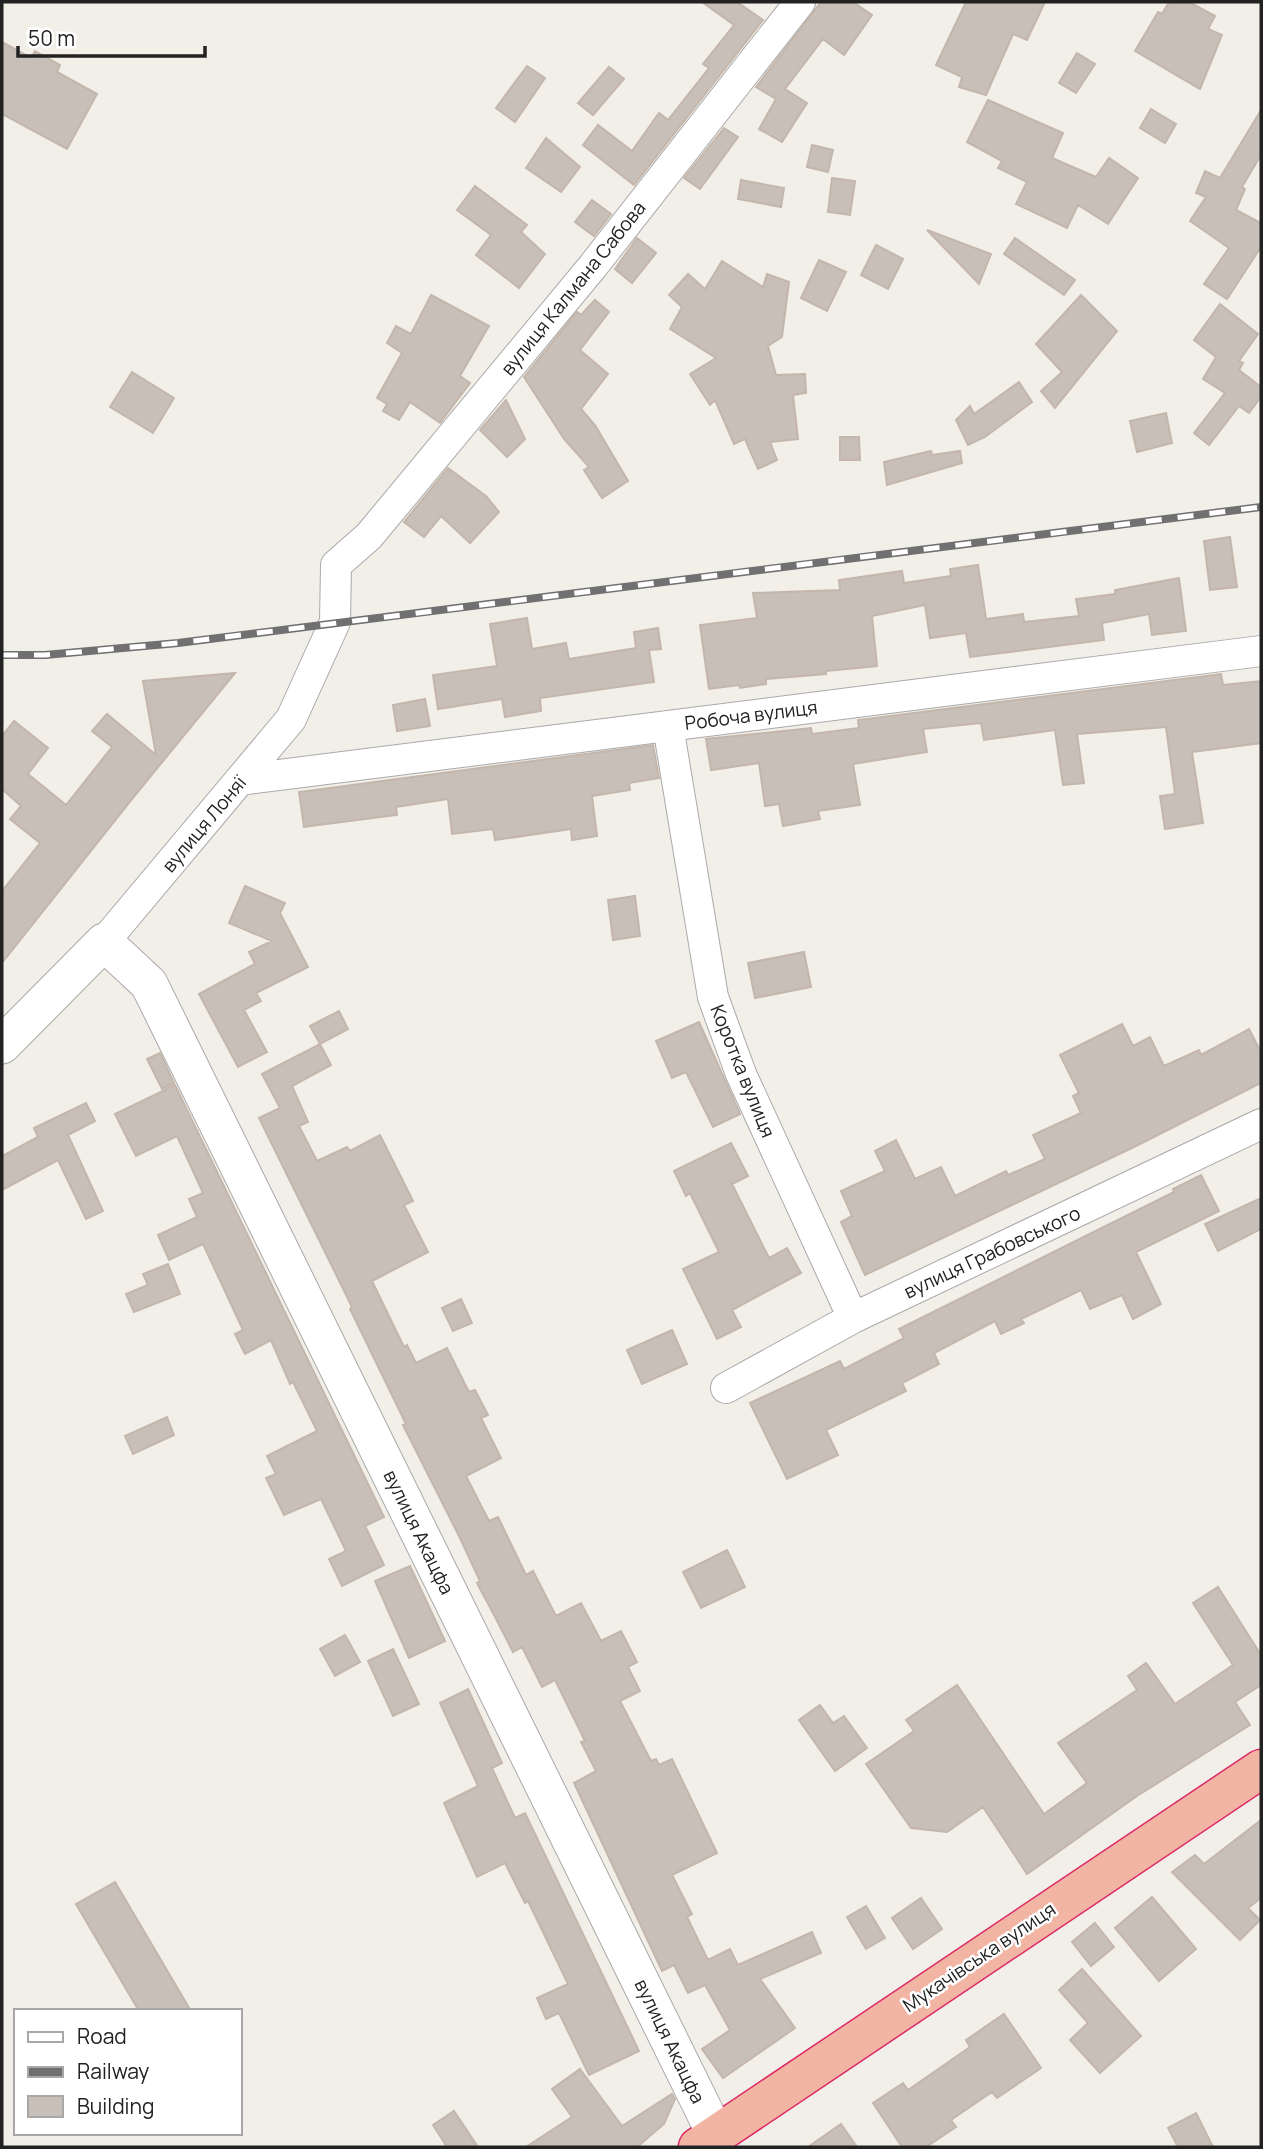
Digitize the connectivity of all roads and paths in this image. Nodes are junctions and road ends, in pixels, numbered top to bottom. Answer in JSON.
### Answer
{"nodes":[{"id":1,"x":800,"y":2,"type":"edge"},
{"id":2,"x":336,"y":565,"type":"joint"},
{"id":3,"x":1261,"y":651,"type":"edge"},
{"id":4,"x":668,"y":726,"type":"junction"},
{"id":5,"x":240,"y":780,"type":"junction"},
{"id":6,"x":104,"y":942,"type":"junction"},
{"id":7,"x":2,"y":1045,"type":"edge"},
{"id":8,"x":1261,"y":1124,"type":"edge"},
{"id":9,"x":853,"y":1318,"type":"junction"},
{"id":10,"x":726,"y":1388,"type":"dead end"},
{"id":11,"x":1261,"y":1769,"type":"edge"},
{"id":12,"x":712,"y":2143,"type":"edge"}],
"edges":[{"from":1,"to":2,"type":"street","name":"вулиця Калмана Сабова"},
{"from":2,"to":5,"type":"street","name":"вулиця Лоняї"},
{"from":3,"to":4,"type":"street","name":"Робоча вулиця"},
{"from":4,"to":5,"type":"street","name":"Робоча вулиця"},
{"from":4,"to":9,"type":"street","name":"Коротка вулиця"},
{"from":5,"to":6,"type":"street","name":"вулиця Лоняї"},
{"from":6,"to":7,"type":"street","name":"вулиця Лоняї"},
{"from":6,"to":12,"type":"street","name":"вулиця Акацфа"},
{"from":8,"to":9,"type":"street","name":"вулиця Грабовського"},
{"from":9,"to":10,"type":"street","name":"вулиця Грабовського"},
{"from":11,"to":12,"type":"highway","name":"Мукачівська вулиця"}]}
